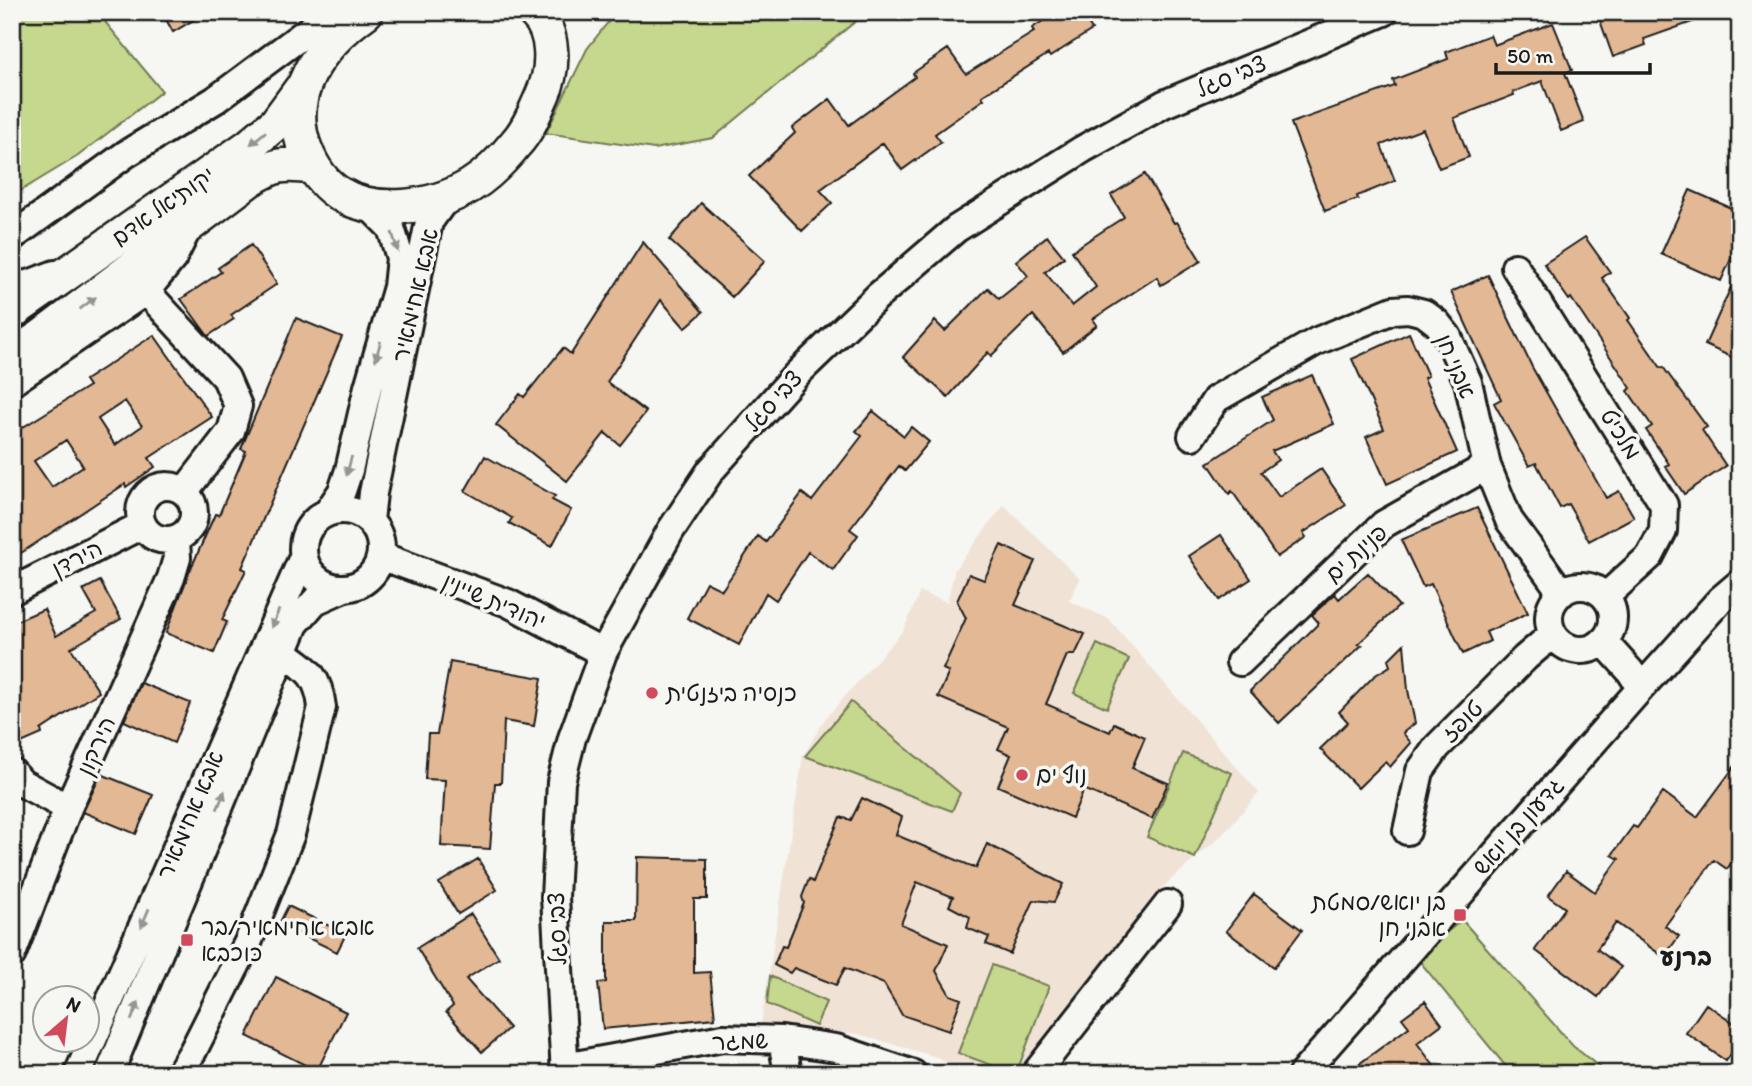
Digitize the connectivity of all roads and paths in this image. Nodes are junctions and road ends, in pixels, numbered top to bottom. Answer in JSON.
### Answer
{"nodes":[{"id":1,"x":333,"y":12,"type":"edge"},
{"id":2,"x":366,"y":12,"type":"edge"},
{"id":3,"x":1384,"y":12,"type":"edge"},
{"id":4,"x":541,"y":15,"type":"edge"},
{"id":5,"x":303,"y":87,"type":"junction"},
{"id":6,"x":313,"y":167,"type":"junction"},
{"id":7,"x":447,"y":197,"type":"junction"},
{"id":8,"x":369,"y":206,"type":"junction"},
{"id":9,"x":188,"y":228,"type":"junction"},
{"id":10,"x":12,"y":237,"type":"edge"},
{"id":11,"x":79,"y":264,"type":"junction"},
{"id":12,"x":1516,"y":267,"type":"dead end"},
{"id":13,"x":12,"y":285,"type":"edge"},
{"id":14,"x":146,"y":290,"type":"junction"},
{"id":15,"x":12,"y":313,"type":"edge"},
{"id":16,"x":12,"y":356,"type":"edge"},
{"id":17,"x":12,"y":383,"type":"edge"},
{"id":18,"x":1192,"y":436,"type":"dead end"},
{"id":19,"x":1488,"y":466,"type":"junction"},
{"id":20,"x":184,"y":492,"type":"junction"},
{"id":21,"x":327,"y":513,"type":"junction"},
{"id":22,"x":370,"y":522,"type":"junction"},
{"id":23,"x":142,"y":525,"type":"junction"},
{"id":24,"x":177,"y":539,"type":"junction"},
{"id":25,"x":381,"y":556,"type":"junction"},
{"id":26,"x":303,"y":557,"type":"junction"},
{"id":27,"x":1740,"y":583,"type":"edge"},
{"id":28,"x":342,"y":589,"type":"junction"},
{"id":29,"x":12,"y":591,"type":"edge"},
{"id":30,"x":1562,"y":593,"type":"junction"},
{"id":31,"x":1605,"y":597,"type":"junction"},
{"id":32,"x":1553,"y":634,"type":"junction"},
{"id":33,"x":1603,"y":641,"type":"junction"},
{"id":34,"x":282,"y":652,"type":"junction"},
{"id":35,"x":603,"y":653,"type":"junction"},
{"id":36,"x":1240,"y":662,"type":"dead end"},
{"id":37,"x":1641,"y":688,"type":"junction"},
{"id":38,"x":12,"y":772,"type":"edge"},
{"id":39,"x":68,"y":808,"type":"junction"},
{"id":40,"x":1407,"y":831,"type":"dead end"},
{"id":41,"x":1168,"y":904,"type":"dead end"},
{"id":42,"x":12,"y":954,"type":"edge"},
{"id":43,"x":782,"y":1040,"type":"junction"},
{"id":44,"x":564,"y":1071,"type":"edge"},
{"id":45,"x":184,"y":1072,"type":"edge"},
{"id":46,"x":1306,"y":1072,"type":"edge"},
{"id":47,"x":908,"y":1073,"type":"edge"},
{"id":48,"x":78,"y":1074,"type":"edge"},
{"id":49,"x":109,"y":1074,"type":"edge"},
{"id":50,"x":788,"y":1074,"type":"edge"},
{"id":51,"x":1035,"y":1074,"type":"edge"}],
"edges":[{"from":1,"to":10,"type":"street"},
{"from":2,"to":5,"type":"main road"},
{"from":3,"to":35,"type":"street","name":"צבי סגל"},
{"from":4,"to":7,"type":"main road"},
{"from":5,"to":6,"type":"main road"},
{"from":5,"to":11,"type":"main road","name":"יקותיאל אדם","one_way":true},
{"from":6,"to":8,"type":"main road"},
{"from":6,"to":9,"type":"main road","name":"יקותיאל אדם"},
{"from":7,"to":8,"type":"main road"},
{"from":7,"to":22,"type":"street","name":"אבא אחימאיר"},
{"from":8,"to":21,"type":"street","name":"אבא אחימאיר","one_way":true},
{"from":9,"to":14,"type":"street"},
{"from":16,"to":9,"type":"main road","name":"יקותיאל אדם","one_way":true},
{"from":11,"to":13,"type":"street"},
{"from":11,"to":15,"type":"main road","name":"יקותיאל אדם"},
{"from":12,"to":31,"type":"street","name":"מלכיט"},
{"from":14,"to":17,"type":"street"},
{"from":14,"to":20,"type":"street"},
{"from":18,"to":19,"type":"street","name":"אבני חן"},
{"from":19,"to":30,"type":"street","name":"אבני חן"},
{"from":19,"to":36,"type":"street","name":"פנינת ים"},
{"from":20,"to":23,"type":"street"},
{"from":20,"to":24,"type":"street"},
{"from":21,"to":22,"type":"street"},
{"from":21,"to":26,"type":"street"},
{"from":22,"to":25,"type":"street"},
{"from":23,"to":24,"type":"street"},
{"from":23,"to":29,"type":"street","name":"הירדן"},
{"from":24,"to":39,"type":"street","name":"הירקון"},
{"from":25,"to":28,"type":"street"},
{"from":25,"to":35,"type":"street","name":"יהודית שיינין"},
{"from":26,"to":28,"type":"street"},
{"from":26,"to":48,"type":"street","name":"אבא אחימאיר","one_way":true},
{"from":27,"to":37,"type":"street","name":"גדעון בן יואש"},
{"from":28,"to":34,"type":"street","name":"אבא אחימאיר"},
{"from":30,"to":31,"type":"street"},
{"from":30,"to":32,"type":"street"},
{"from":31,"to":33,"type":"street"},
{"from":32,"to":33,"type":"street"},
{"from":32,"to":40,"type":"street","name":"טופז"},
{"from":33,"to":37,"type":"street"},
{"from":34,"to":45,"type":"street"},
{"from":49,"to":34,"type":"street","name":"אבא אחימאיר","one_way":true},
{"from":35,"to":44,"type":"street","name":"צבי סגל"},
{"from":37,"to":46,"type":"street","name":"גדעון בן יואש"},
{"from":38,"to":39,"type":"street"},
{"from":39,"to":42,"type":"street","name":"הירקון"},
{"from":41,"to":51,"type":"street"},
{"from":43,"to":44,"type":"street","name":"שמגר"},
{"from":43,"to":47,"type":"street","name":"שמגר"},
{"from":43,"to":50,"type":"street"}]}
